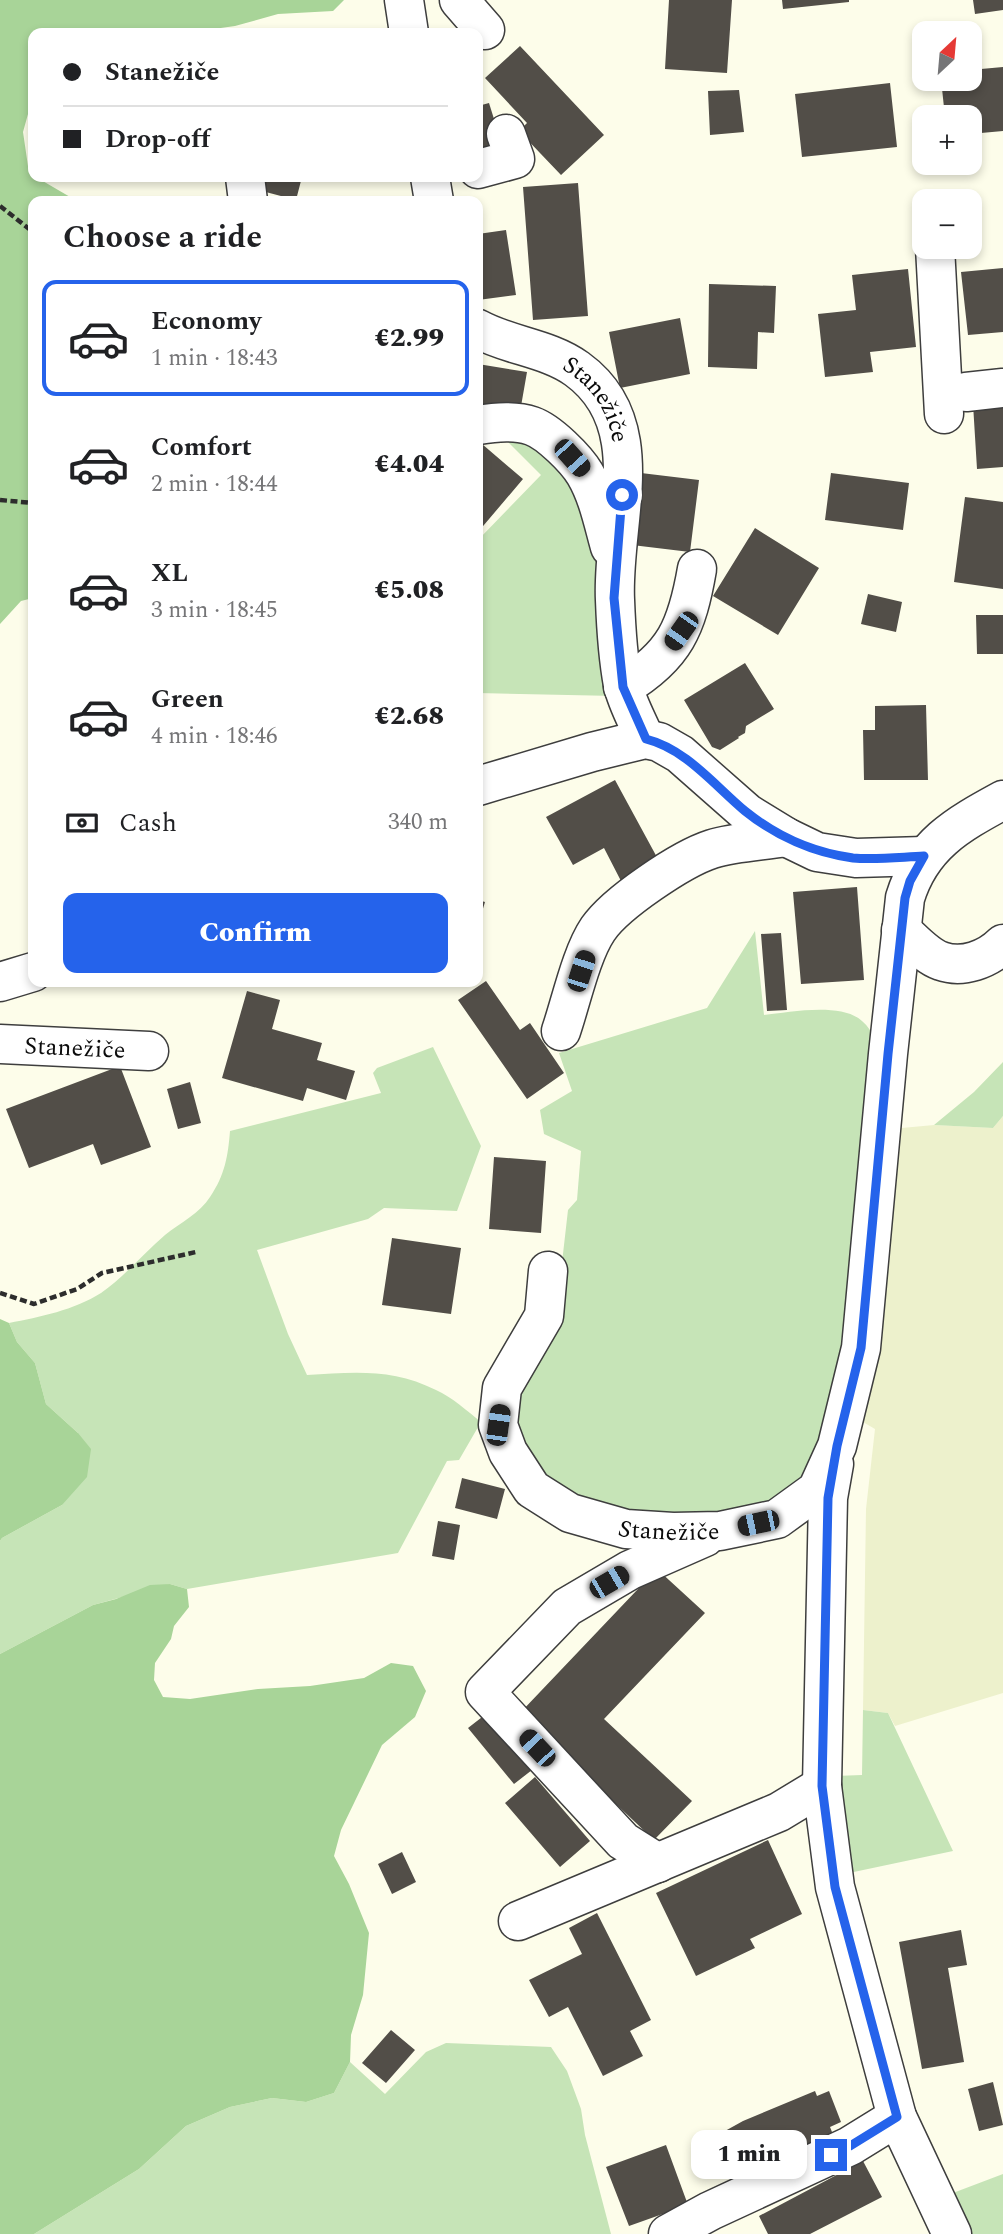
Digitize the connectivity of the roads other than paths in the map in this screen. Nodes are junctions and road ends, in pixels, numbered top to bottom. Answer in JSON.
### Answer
{"nodes":[{"id":1,"x":404,"y":0,"type":"edge"},
{"id":2,"x":459,"y":0,"type":"edge"},
{"id":3,"x":408,"y":28,"type":"edge"},
{"id":4,"x":485,"y":30,"type":"dead end"},
{"id":5,"x":506,"y":134,"type":"dead end"},
{"id":6,"x":483,"y":168,"type":"edge"},
{"id":7,"x":938,"y":259,"type":"edge"},
{"id":8,"x":483,"y":332,"type":"edge"},
{"id":9,"x":971,"y":398,"type":"edge"},
{"id":10,"x":483,"y":424,"type":"edge"},
{"id":11,"x":615,"y":569,"type":"junction"},
{"id":12,"x":697,"y":569,"type":"dead end"},
{"id":13,"x":623,"y":687,"type":"junction"},
{"id":14,"x":646,"y":739,"type":"junction"},
{"id":15,"x":483,"y":785,"type":"edge"},
{"id":16,"x":1003,"y":800,"type":"edge"},
{"id":17,"x":786,"y":837,"type":"junction"},
{"id":18,"x":924,"y":856,"type":"junction"},
{"id":19,"x":901,"y":930,"type":"junction"},
{"id":20,"x":1003,"y":944,"type":"edge"},
{"id":21,"x":28,"y":974,"type":"edge"},
{"id":22,"x":0,"y":982,"type":"edge"},
{"id":23,"x":561,"y":1031,"type":"dead end"},
{"id":24,"x":0,"y":1044,"type":"edge"},
{"id":25,"x":149,"y":1051,"type":"dead end"},
{"id":26,"x":548,"y":1271,"type":"dead end"},
{"id":27,"x":837,"y":1446,"type":"junction"},
{"id":28,"x":720,"y":1531,"type":"junction"},
{"id":29,"x":822,"y":1786,"type":"junction"},
{"id":30,"x":657,"y":1863,"type":"junction"},
{"id":31,"x":518,"y":1921,"type":"dead end"},
{"id":32,"x":897,"y":2117,"type":"junction"},
{"id":33,"x":668,"y":2234,"type":"edge"},
{"id":34,"x":952,"y":2234,"type":"edge"}],
"edges":[{"from":1,"to":3,"type":"street"},
{"from":2,"to":4,"type":"street"},
{"from":5,"to":6,"type":"street"},
{"from":7,"to":9,"type":"street"},
{"from":8,"to":11,"type":"street","name":"Stanežiče"},
{"from":10,"to":11,"type":"street"},
{"from":11,"to":13,"type":"street","name":"Stanežiče"},
{"from":12,"to":13,"type":"street"},
{"from":13,"to":14,"type":"street","name":"Stanežiče"},
{"from":14,"to":15,"type":"street"},
{"from":14,"to":17,"type":"street"},
{"from":16,"to":18,"type":"street","name":"Stanežiče"},
{"from":17,"to":18,"type":"street"},
{"from":17,"to":23,"type":"street"},
{"from":18,"to":19,"type":"street","name":"Stanežiče"},
{"from":19,"to":20,"type":"street"},
{"from":19,"to":27,"type":"street","name":"Stanežiče"},
{"from":21,"to":22,"type":"street"},
{"from":24,"to":25,"type":"street","name":"Stanežiče"},
{"from":26,"to":28,"type":"street","name":"Stanežiče"},
{"from":27,"to":28,"type":"street","name":"Stanežiče"},
{"from":27,"to":29,"type":"street"},
{"from":28,"to":30,"type":"street"},
{"from":29,"to":30,"type":"street"},
{"from":29,"to":32,"type":"street"},
{"from":30,"to":31,"type":"street"},
{"from":32,"to":33,"type":"street"},
{"from":32,"to":34,"type":"street"}]}
